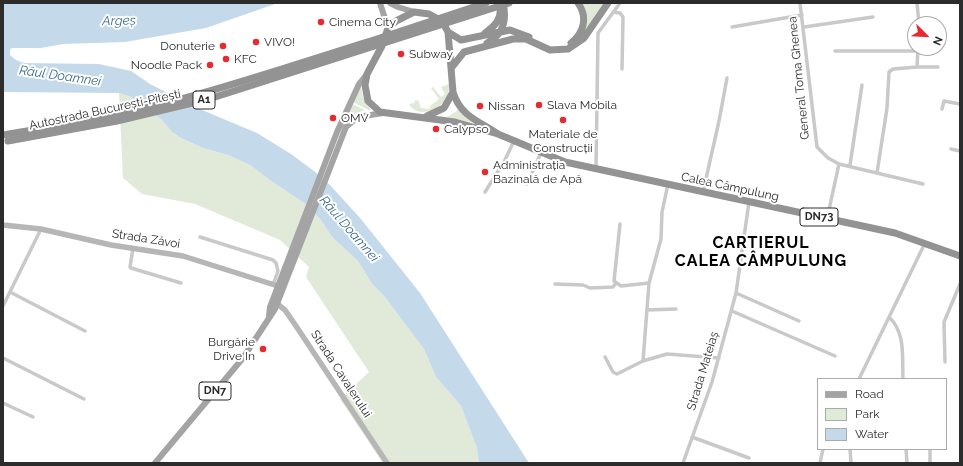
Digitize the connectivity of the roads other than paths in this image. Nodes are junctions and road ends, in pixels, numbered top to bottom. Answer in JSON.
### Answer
{"nodes":[{"id":1,"x":380,"y":3,"type":"edge"},
{"id":2,"x":390,"y":3,"type":"edge"},
{"id":3,"x":486,"y":3,"type":"edge"},
{"id":4,"x":499,"y":3,"type":"edge"},
{"id":5,"x":503,"y":3,"type":"edge"},
{"id":6,"x":509,"y":3,"type":"edge"},
{"id":7,"x":578,"y":3,"type":"edge"},
{"id":8,"x":608,"y":3,"type":"edge"},
{"id":9,"x":620,"y":3,"type":"edge"},
{"id":10,"x":800,"y":3,"type":"edge"},
{"id":11,"x":917,"y":3,"type":"edge"},
{"id":12,"x":414,"y":12,"type":"junction"},
{"id":13,"x":613,"y":12,"type":"junction"},
{"id":14,"x":505,"y":13,"type":"junction"},
{"id":15,"x":802,"y":15,"type":"junction"},
{"id":16,"x":918,"y":16,"type":"edge"},
{"id":17,"x":873,"y":17,"type":"dead end"},
{"id":18,"x":732,"y":27,"type":"dead end"},
{"id":19,"x":804,"y":27,"type":"junction"},
{"id":20,"x":388,"y":28,"type":"junction"},
{"id":21,"x":501,"y":31,"type":"junction"},
{"id":22,"x":448,"y":32,"type":"junction"},
{"id":23,"x":484,"y":34,"type":"junction"},
{"id":24,"x":525,"y":34,"type":"junction"},
{"id":25,"x":478,"y":47,"type":"junction"},
{"id":26,"x":907,"y":50,"type":"edge"},
{"id":27,"x":835,"y":52,"type":"dead end"},
{"id":28,"x":918,"y":56,"type":"edge"},
{"id":29,"x":452,"y":67,"type":"junction"},
{"id":30,"x":917,"y":67,"type":"junction"},
{"id":31,"x":938,"y":67,"type":"dead end"},
{"id":32,"x":622,"y":68,"type":"dead end"},
{"id":33,"x":367,"y":74,"type":"junction"},
{"id":34,"x":727,"y":78,"type":"dead end"},
{"id":35,"x":862,"y":85,"type":"dead end"},
{"id":36,"x":453,"y":92,"type":"junction"},
{"id":37,"x":960,"y":104,"type":"edge"},
{"id":38,"x":942,"y":110,"type":"dead end"},
{"id":39,"x":385,"y":113,"type":"junction"},
{"id":40,"x":425,"y":117,"type":"junction"},
{"id":41,"x":498,"y":134,"type":"junction"},
{"id":42,"x":5,"y":138,"type":"edge"},
{"id":43,"x":514,"y":141,"type":"junction"},
{"id":44,"x":951,"y":149,"type":"dead end"},
{"id":45,"x":960,"y":151,"type":"edge"},
{"id":46,"x":541,"y":153,"type":"junction"},
{"id":47,"x":330,"y":160,"type":"junction"},
{"id":48,"x":839,"y":164,"type":"junction"},
{"id":49,"x":850,"y":165,"type":"junction"},
{"id":50,"x":596,"y":169,"type":"junction"},
{"id":51,"x":877,"y":172,"type":"junction"},
{"id":52,"x":527,"y":184,"type":"dead end"},
{"id":53,"x":668,"y":184,"type":"junction"},
{"id":54,"x":923,"y":184,"type":"dead end"},
{"id":55,"x":486,"y":192,"type":"dead end"},
{"id":56,"x":704,"y":192,"type":"junction"},
{"id":57,"x":749,"y":202,"type":"junction"},
{"id":58,"x":827,"y":218,"type":"junction"},
{"id":59,"x":620,"y":224,"type":"dead end"},
{"id":60,"x":3,"y":225,"type":"edge"},
{"id":61,"x":41,"y":229,"type":"junction"},
{"id":62,"x":200,"y":237,"type":"dead end"},
{"id":63,"x":925,"y":243,"type":"junction"},
{"id":64,"x":133,"y":248,"type":"junction"},
{"id":65,"x":960,"y":256,"type":"edge"},
{"id":66,"x":181,"y":283,"type":"dead end"},
{"id":67,"x":616,"y":283,"type":"junction"},
{"id":68,"x":649,"y":283,"type":"junction"},
{"id":69,"x":555,"y":284,"type":"dead end"},
{"id":70,"x":960,"y":284,"type":"edge"},
{"id":71,"x":278,"y":286,"type":"junction"},
{"id":72,"x":10,"y":292,"type":"junction"},
{"id":73,"x":736,"y":293,"type":"junction"},
{"id":74,"x":275,"y":302,"type":"junction"},
{"id":75,"x":3,"y":306,"type":"edge"},
{"id":76,"x":676,"y":309,"type":"dead end"},
{"id":77,"x":647,"y":310,"type":"junction"},
{"id":78,"x":732,"y":311,"type":"junction"},
{"id":79,"x":888,"y":318,"type":"junction"},
{"id":80,"x":799,"y":321,"type":"dead end"},
{"id":81,"x":85,"y":331,"type":"dead end"},
{"id":82,"x":835,"y":356,"type":"dead end"},
{"id":83,"x":605,"y":357,"type":"dead end"},
{"id":84,"x":3,"y":358,"type":"edge"},
{"id":85,"x":720,"y":358,"type":"junction"},
{"id":86,"x":644,"y":361,"type":"junction"},
{"id":87,"x":945,"y":362,"type":"dead end"},
{"id":88,"x":859,"y":378,"type":"edge"},
{"id":89,"x":903,"y":378,"type":"edge"},
{"id":90,"x":84,"y":399,"type":"dead end"},
{"id":91,"x":3,"y":403,"type":"edge"},
{"id":92,"x":33,"y":417,"type":"dead end"},
{"id":93,"x":692,"y":437,"type":"junction"},
{"id":94,"x":823,"y":450,"type":"edge"},
{"id":95,"x":850,"y":450,"type":"edge"},
{"id":96,"x":906,"y":450,"type":"edge"},
{"id":97,"x":930,"y":450,"type":"edge"},
{"id":98,"x":749,"y":458,"type":"dead end"},
{"id":99,"x":155,"y":463,"type":"edge"},
{"id":100,"x":387,"y":463,"type":"edge"},
{"id":101,"x":682,"y":463,"type":"edge"},
{"id":102,"x":820,"y":463,"type":"edge"},
{"id":103,"x":851,"y":463,"type":"edge"},
{"id":104,"x":907,"y":463,"type":"edge"},
{"id":105,"x":930,"y":463,"type":"edge"}],
"edges":[{"from":1,"to":20,"type":"main road"},
{"from":2,"to":12,"type":"main road"},
{"from":3,"to":42,"type":"highway","name":"Autostrada București-Pitești","number":"A1","bridge":true},
{"from":4,"to":23,"type":"highway"},
{"from":5,"to":14,"type":"highway"},
{"from":6,"to":42,"type":"highway","name":"Autostrada București-Pitești","number":"A1","bridge":true},
{"from":7,"to":24,"type":"highway"},
{"from":8,"to":25,"type":"highway"},
{"from":9,"to":13,"type":"street"},
{"from":10,"to":15,"type":"street","name":"General Toma Ghenea"},
{"from":11,"to":16,"type":"street"},
{"from":12,"to":20,"type":"highway"},
{"from":12,"to":22,"type":"highway"},
{"from":13,"to":32,"type":"street"},
{"from":13,"to":50,"type":"street"},
{"from":14,"to":21,"type":"highway"},
{"from":14,"to":24,"type":"highway"},
{"from":15,"to":18,"type":"street"},
{"from":15,"to":19,"type":"street","name":"General Toma Ghenea"},
{"from":17,"to":19,"type":"street"},
{"from":19,"to":48,"type":"street","name":"General Toma Ghenea"},
{"from":20,"to":33,"type":"highway","number":"DN7"},
{"from":21,"to":23,"type":"highway"},
{"from":21,"to":24,"type":"highway"},
{"from":21,"to":25,"type":"highway"},
{"from":22,"to":23,"type":"highway"},
{"from":22,"to":29,"type":"highway","name":"Calea Câmpulung"},
{"from":25,"to":29,"type":"highway"},
{"from":26,"to":27,"type":"street"},
{"from":28,"to":30,"type":"street"},
{"from":29,"to":36,"type":"highway","name":"Calea Câmpulung"},
{"from":30,"to":31,"type":"street"},
{"from":30,"to":51,"type":"street"},
{"from":33,"to":39,"type":"highway","number":"DN7"},
{"from":33,"to":47,"type":"main road","number":"DN7"},
{"from":34,"to":56,"type":"street"},
{"from":35,"to":49,"type":"street"},
{"from":36,"to":40,"type":"highway"},
{"from":36,"to":41,"type":"highway","name":"Calea Câmpulung"},
{"from":37,"to":38,"type":"street"},
{"from":39,"to":40,"type":"highway","name":"Calea Câmpulung","number":"DN7"},
{"from":39,"to":47,"type":"main road","number":"DN7"},
{"from":40,"to":41,"type":"highway","name":"Calea Câmpulung"},
{"from":41,"to":43,"type":"highway","name":"Calea Câmpulung","number":"DN73"},
{"from":43,"to":46,"type":"highway","name":"Calea Câmpulung","number":"DN73"},
{"from":43,"to":55,"type":"street"},
{"from":44,"to":45,"type":"street"},
{"from":46,"to":50,"type":"highway","name":"Calea Câmpulung","number":"DN73"},
{"from":46,"to":52,"type":"street"},
{"from":47,"to":71,"type":"main road","number":"DN7"},
{"from":48,"to":49,"type":"street"},
{"from":48,"to":58,"type":"street"},
{"from":49,"to":51,"type":"street"},
{"from":50,"to":53,"type":"highway","name":"Calea Câmpulung","number":"DN73"},
{"from":51,"to":54,"type":"street"},
{"from":53,"to":56,"type":"highway","name":"Calea Câmpulung","number":"DN73"},
{"from":53,"to":68,"type":"street"},
{"from":56,"to":57,"type":"highway","name":"Calea Câmpulung","number":"DN73"},
{"from":57,"to":58,"type":"highway","name":"Calea Câmpulung","number":"DN73"},
{"from":57,"to":73,"type":"street","name":"Strada Mateiaș"},
{"from":58,"to":63,"type":"highway","name":"Calea Câmpulung","number":"DN73"},
{"from":59,"to":67,"type":"street"},
{"from":60,"to":61,"type":"street","name":"Strada Zăvoi"},
{"from":61,"to":64,"type":"street","name":"Strada Zăvoi"},
{"from":61,"to":72,"type":"street"},
{"from":62,"to":71,"type":"street"},
{"from":63,"to":65,"type":"highway","name":"Calea Câmpulung","number":"DN73"},
{"from":63,"to":79,"type":"street"},
{"from":64,"to":66,"type":"street"},
{"from":64,"to":71,"type":"street","name":"Strada Zăvoi"},
{"from":67,"to":68,"type":"street"},
{"from":67,"to":69,"type":"street"},
{"from":68,"to":77,"type":"street"},
{"from":70,"to":87,"type":"street"},
{"from":71,"to":74,"type":"main road","number":"DN7"},
{"from":72,"to":75,"type":"street"},
{"from":72,"to":81,"type":"street"},
{"from":73,"to":78,"type":"street","name":"Strada Mateiaș"},
{"from":73,"to":80,"type":"street"},
{"from":74,"to":99,"type":"main road","number":"DN7"},
{"from":74,"to":100,"type":"street","name":"Strada Cavalerului"},
{"from":76,"to":77,"type":"street"},
{"from":77,"to":86,"type":"street"},
{"from":78,"to":82,"type":"street"},
{"from":78,"to":85,"type":"street","name":"Strada Mateiaș"},
{"from":79,"to":88,"type":"street"},
{"from":79,"to":89,"type":"street"},
{"from":83,"to":86,"type":"street"},
{"from":84,"to":90,"type":"street"},
{"from":85,"to":86,"type":"street"},
{"from":85,"to":93,"type":"street","name":"Strada Mateiaș"},
{"from":91,"to":92,"type":"street"},
{"from":93,"to":98,"type":"street"},
{"from":93,"to":101,"type":"street","name":"Strada Mateiaș"},
{"from":94,"to":102,"type":"street"},
{"from":95,"to":103,"type":"street"},
{"from":96,"to":104,"type":"street"},
{"from":97,"to":105,"type":"street"}]}
